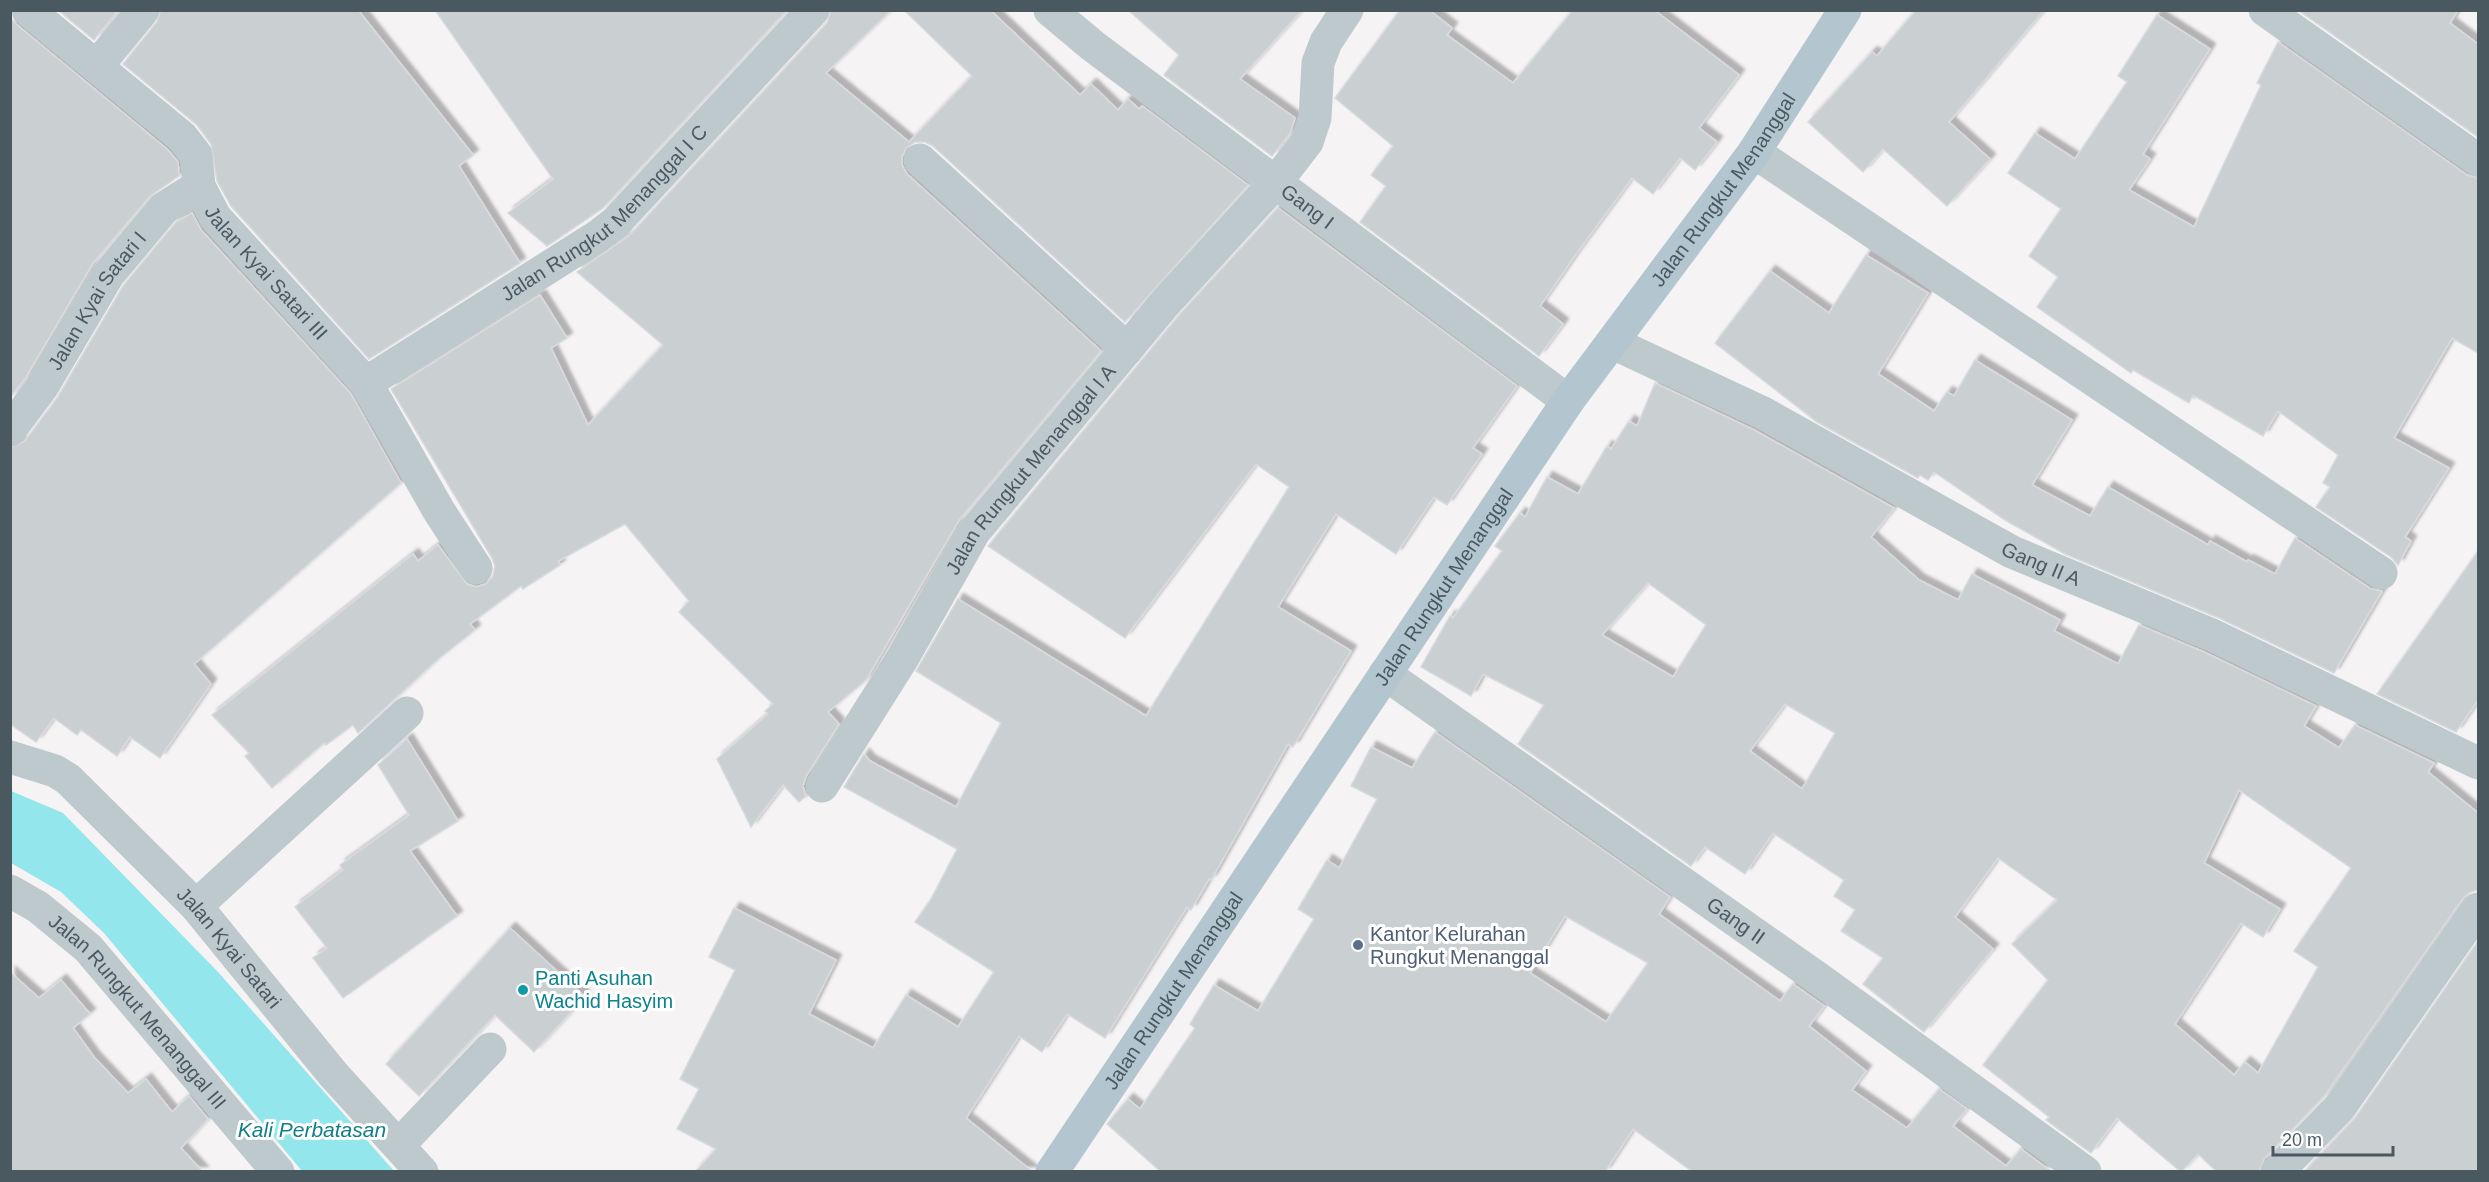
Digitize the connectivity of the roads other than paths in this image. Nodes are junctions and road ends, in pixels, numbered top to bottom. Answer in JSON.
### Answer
{"nodes":[{"id":1,"x":28,"y":10,"type":"edge"},
{"id":2,"x":142,"y":10,"type":"edge"},
{"id":3,"x":813,"y":10,"type":"edge"},
{"id":4,"x":1050,"y":10,"type":"edge"},
{"id":5,"x":1347,"y":10,"type":"edge"},
{"id":6,"x":1845,"y":10,"type":"edge"},
{"id":7,"x":2265,"y":10,"type":"edge"},
{"id":8,"x":97,"y":66,"type":"junction"},
{"id":9,"x":1754,"y":152,"type":"junction"},
{"id":10,"x":920,"y":160,"type":"dead end"},
{"id":11,"x":2478,"y":160,"type":"edge"},
{"id":12,"x":1276,"y":182,"type":"junction"},
{"id":13,"x":199,"y":186,"type":"junction"},
{"id":14,"x":1613,"y":343,"type":"junction"},
{"id":15,"x":1127,"y":349,"type":"junction"},
{"id":16,"x":366,"y":383,"type":"junction"},
{"id":17,"x":1568,"y":401,"type":"junction"},
{"id":18,"x":10,"y":430,"type":"edge"},
{"id":19,"x":476,"y":568,"type":"dead end"},
{"id":20,"x":2381,"y":573,"type":"dead end"},
{"id":21,"x":1385,"y":674,"type":"junction"},
{"id":22,"x":407,"y":713,"type":"dead end"},
{"id":23,"x":10,"y":757,"type":"edge"},
{"id":24,"x":2478,"y":761,"type":"edge"},
{"id":25,"x":822,"y":786,"type":"dead end"},
{"id":26,"x":10,"y":891,"type":"edge"},
{"id":27,"x":196,"y":906,"type":"junction"},
{"id":28,"x":2478,"y":909,"type":"edge"},
{"id":29,"x":490,"y":1049,"type":"dead end"},
{"id":30,"x":399,"y":1145,"type":"junction"},
{"id":31,"x":278,"y":1172,"type":"edge"},
{"id":32,"x":422,"y":1172,"type":"edge"},
{"id":33,"x":1052,"y":1172,"type":"edge"},
{"id":34,"x":2085,"y":1172,"type":"edge"},
{"id":35,"x":2277,"y":1172,"type":"edge"}],
"edges":[{"from":1,"to":8,"type":"street","name":"Jalan Kyai Satari III"},
{"from":2,"to":8,"type":"street"},
{"from":3,"to":16,"type":"street","name":"Jalan Rungkut Menanggal I C"},
{"from":4,"to":12,"type":"street","name":"Gang I"},
{"from":5,"to":12,"type":"street","name":"Jalan Rungkut Menanggal I A"},
{"from":6,"to":9,"type":"main road","name":"Jalan Rungkut Menanggal"},
{"from":7,"to":11,"type":"street"},
{"from":8,"to":13,"type":"street","name":"Jalan Kyai Satari III"},
{"from":9,"to":14,"type":"main road","name":"Jalan Rungkut Menanggal"},
{"from":9,"to":20,"type":"street"},
{"from":10,"to":15,"type":"street"},
{"from":12,"to":15,"type":"street","name":"Jalan Rungkut Menanggal I A"},
{"from":12,"to":17,"type":"street","name":"Gang I"},
{"from":13,"to":16,"type":"street","name":"Jalan Kyai Satari III"},
{"from":13,"to":18,"type":"street","name":"Jalan Kyai Satari I"},
{"from":14,"to":17,"type":"main road","name":"Jalan Rungkut Menanggal"},
{"from":14,"to":24,"type":"street","name":"Gang II A"},
{"from":15,"to":25,"type":"street","name":"Jalan Rungkut Menanggal I A"},
{"from":16,"to":19,"type":"street","name":"Jalan Kyai Satari III"},
{"from":17,"to":21,"type":"main road","name":"Jalan Rungkut Menanggal"},
{"from":21,"to":33,"type":"main road","name":"Jalan Rungkut Menanggal"},
{"from":21,"to":34,"type":"street","name":"Gang II"},
{"from":22,"to":27,"type":"street"},
{"from":23,"to":27,"type":"street","name":"Jalan Kyai Satari"},
{"from":26,"to":31,"type":"street","name":"Jalan Rungkut Menanggal III"},
{"from":27,"to":30,"type":"street","name":"Jalan Kyai Satari"},
{"from":28,"to":35,"type":"street"},
{"from":29,"to":30,"type":"street"},
{"from":30,"to":32,"type":"street","name":"Jalan Kyai Satari"}]}
